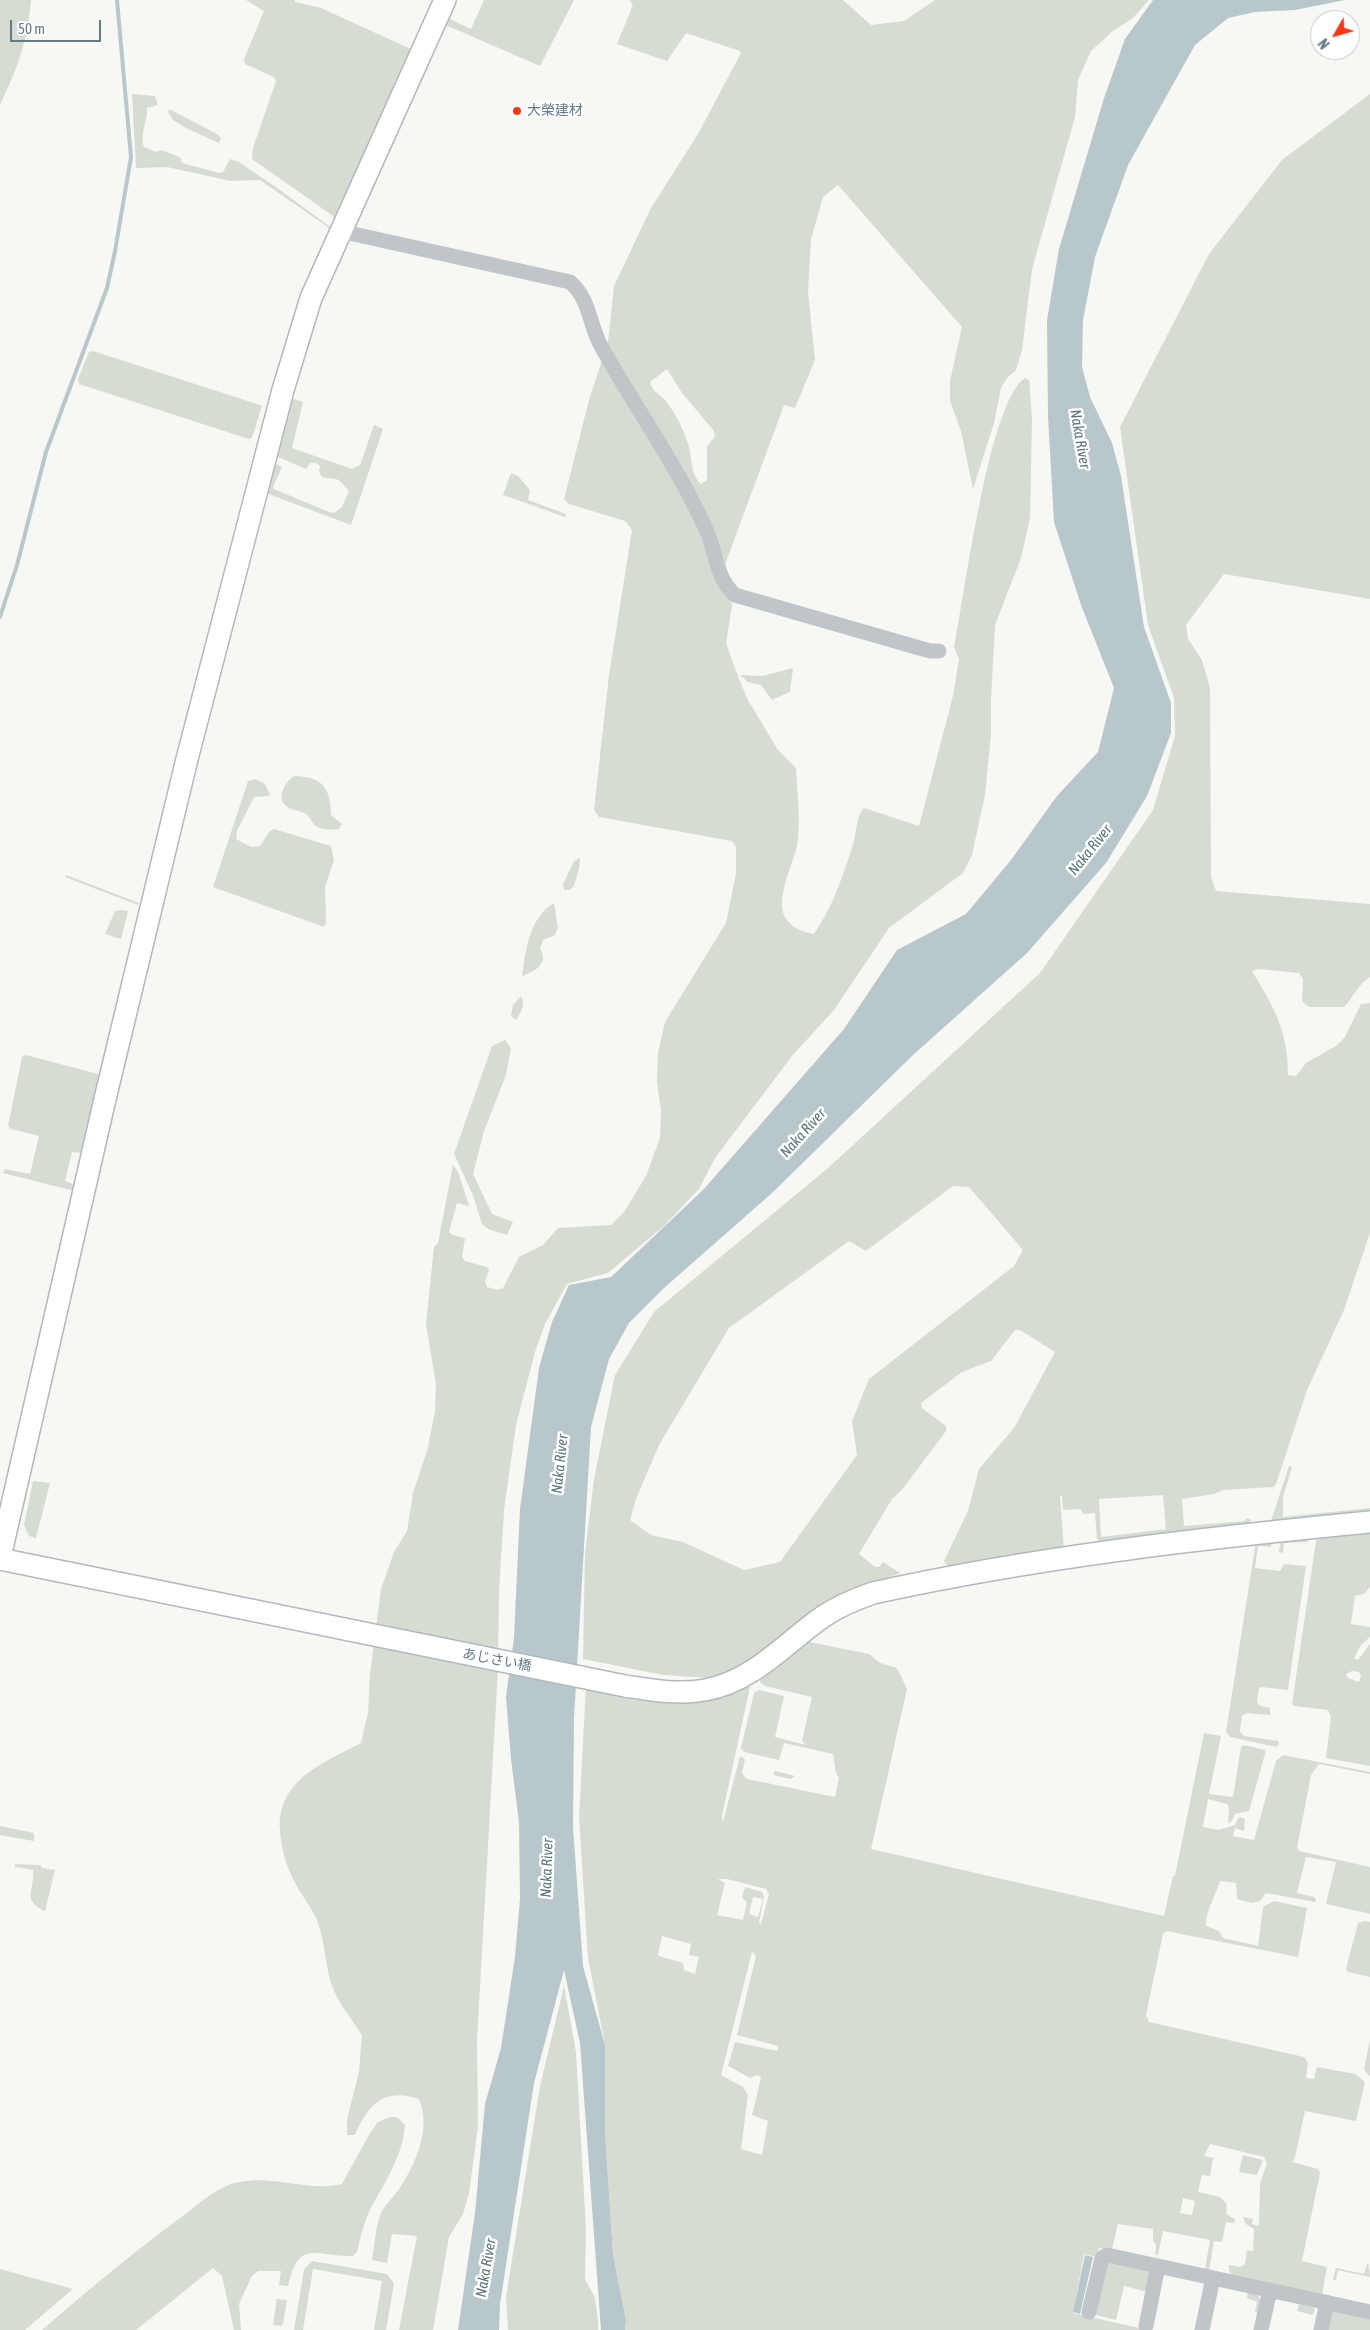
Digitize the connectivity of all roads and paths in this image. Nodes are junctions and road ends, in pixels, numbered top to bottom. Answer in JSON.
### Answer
{"nodes":[{"id":1,"x":445,"y":0,"type":"edge"},
{"id":2,"x":340,"y":231,"type":"junction"},
{"id":3,"x":939,"y":651,"type":"dead end"},
{"id":4,"x":1370,"y":1522,"type":"edge"},
{"id":5,"x":0,"y":1558,"type":"edge"},
{"id":6,"x":1158,"y":2266,"type":"junction"},
{"id":7,"x":1214,"y":2278,"type":"junction"},
{"id":8,"x":1270,"y":2290,"type":"junction"},
{"id":9,"x":1327,"y":2302,"type":"junction"},
{"id":10,"x":1089,"y":2312,"type":"dead end"},
{"id":11,"x":1370,"y":2312,"type":"edge"},
{"id":12,"x":1146,"y":2326,"type":"dead end"},
{"id":13,"x":1202,"y":2330,"type":"edge"},
{"id":14,"x":1261,"y":2330,"type":"edge"},
{"id":15,"x":1321,"y":2330,"type":"edge"}],
"edges":[{"from":1,"to":2,"type":"street"},
{"from":2,"to":3,"type":"street"},
{"from":2,"to":5,"type":"street"},
{"from":4,"to":5,"type":"street","name":"あじさい橋"},
{"from":6,"to":7,"type":"street"},
{"from":6,"to":10,"type":"street"},
{"from":6,"to":12,"type":"street"},
{"from":7,"to":8,"type":"street"},
{"from":7,"to":13,"type":"street"},
{"from":8,"to":9,"type":"street"},
{"from":8,"to":14,"type":"street"},
{"from":9,"to":11,"type":"street"},
{"from":9,"to":15,"type":"street"}]}
